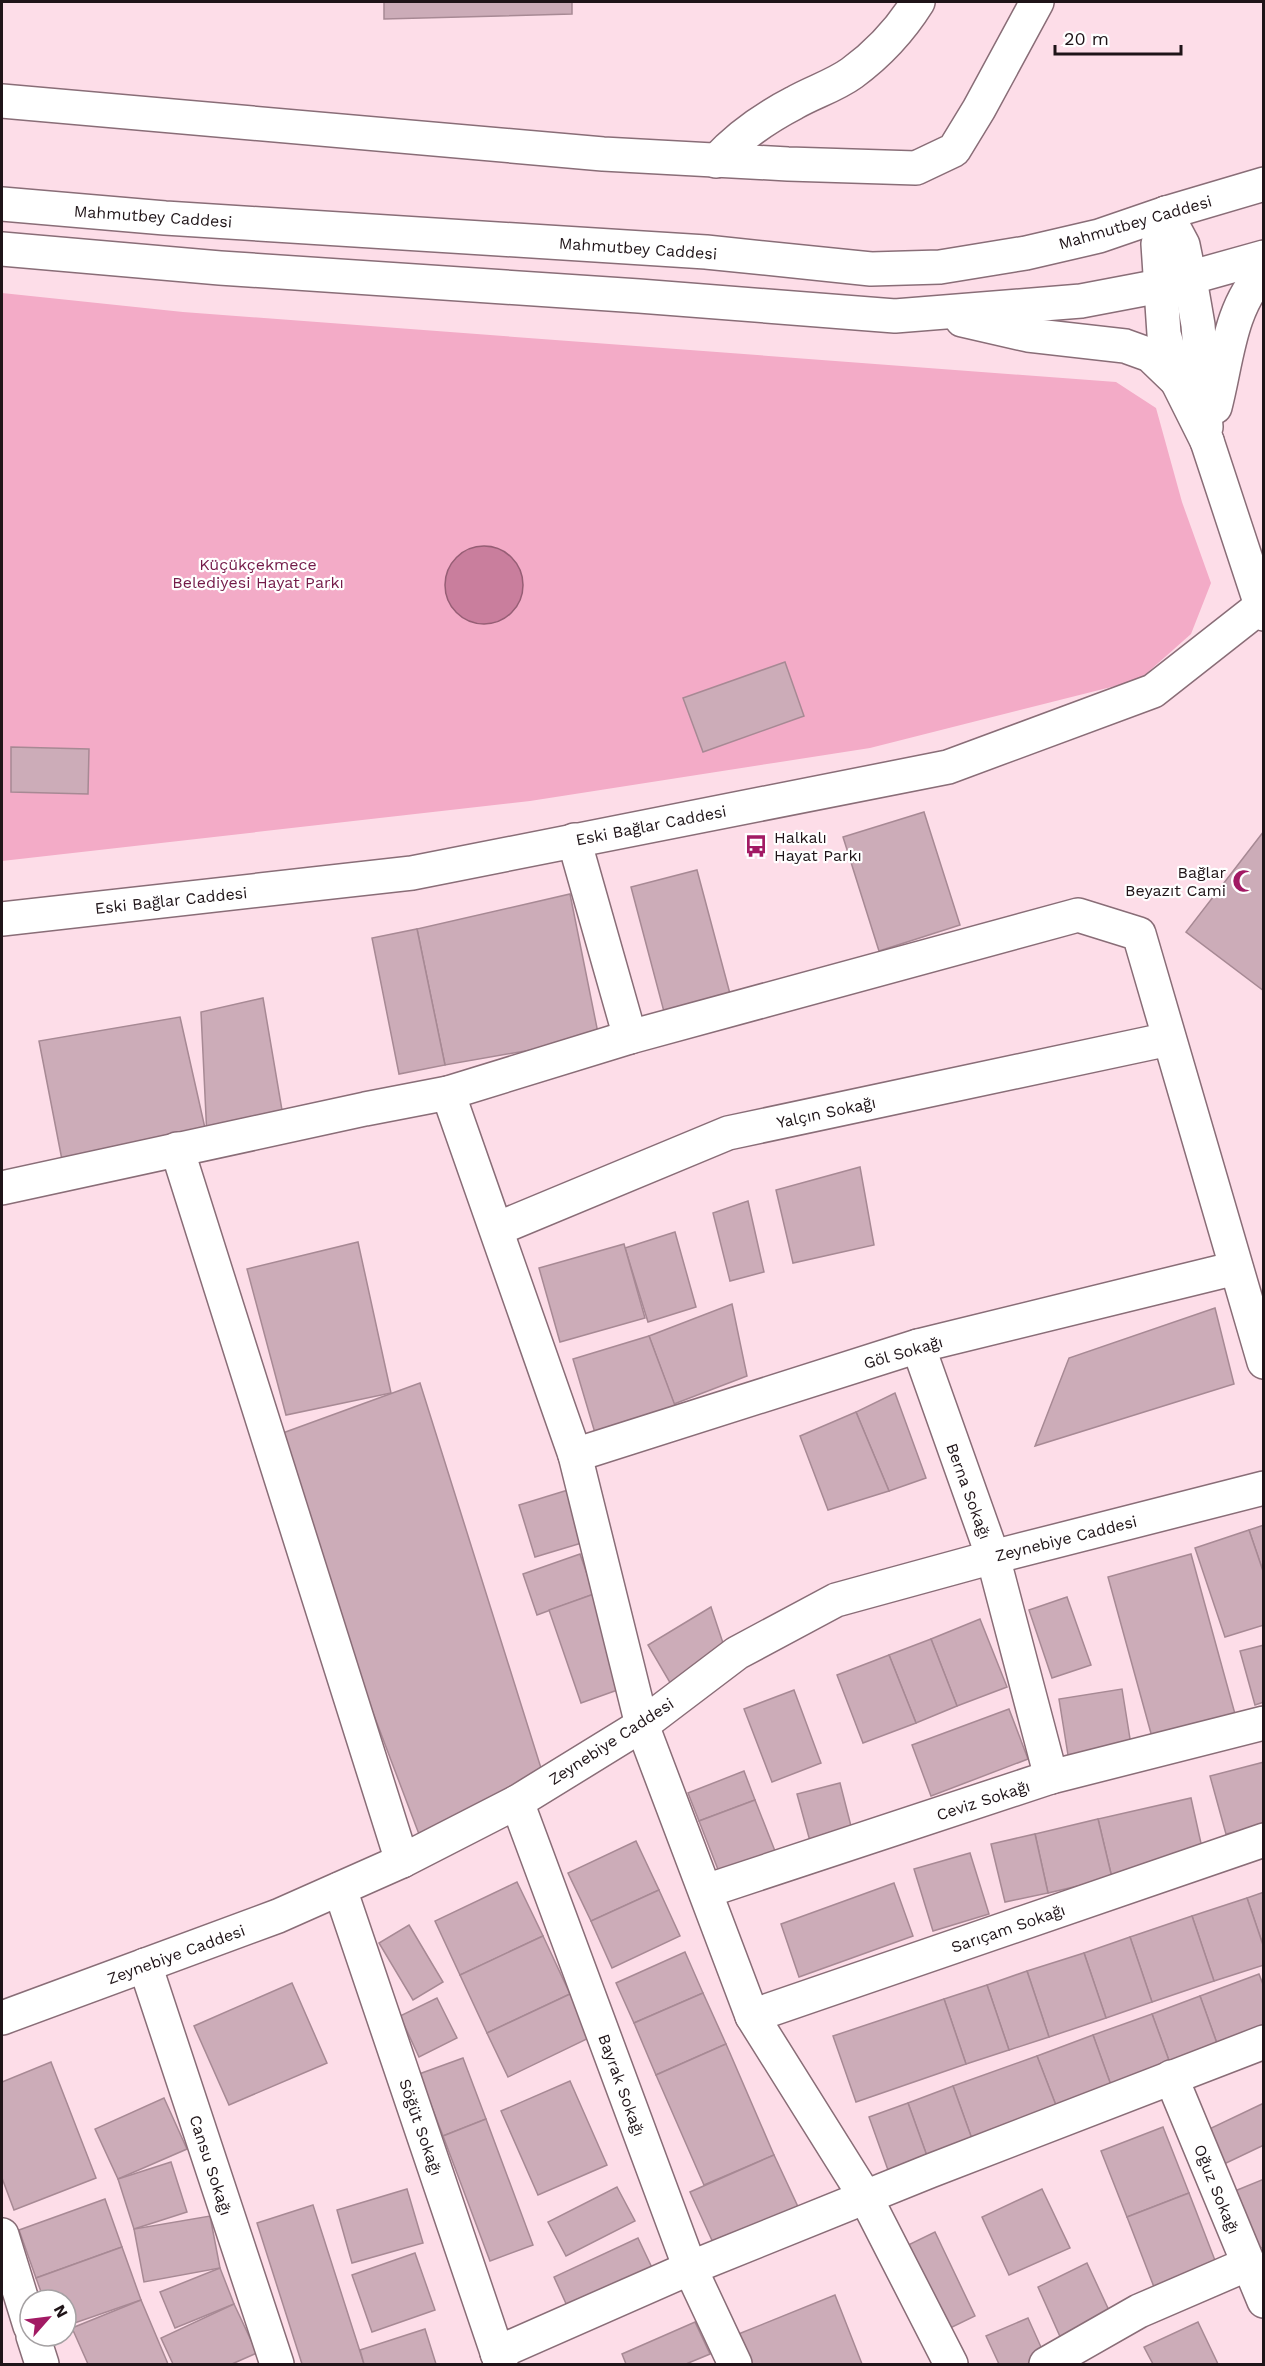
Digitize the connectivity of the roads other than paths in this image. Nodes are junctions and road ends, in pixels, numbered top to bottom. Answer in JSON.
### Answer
{"nodes":[{"id":1,"x":918,"y":2,"type":"edge"},
{"id":2,"x":1037,"y":2,"type":"edge"},
{"id":3,"x":2,"y":101,"type":"edge"},
{"id":4,"x":716,"y":161,"type":"junction"},
{"id":5,"x":1263,"y":184,"type":"edge"},
{"id":6,"x":2,"y":204,"type":"edge"},
{"id":7,"x":1166,"y":213,"type":"junction"},
{"id":8,"x":2,"y":249,"type":"edge"},
{"id":9,"x":1263,"y":257,"type":"edge"},
{"id":10,"x":1263,"y":272,"type":"edge"},
{"id":11,"x":1175,"y":283,"type":"junction"},
{"id":12,"x":933,"y":313,"type":"junction"},
{"id":13,"x":1178,"y":381,"type":"junction"},
{"id":14,"x":1207,"y":441,"type":"junction"},
{"id":15,"x":1262,"y":611,"type":"edge"},
{"id":16,"x":574,"y":840,"type":"junction"},
{"id":17,"x":2,"y":919,"type":"edge"},
{"id":18,"x":630,"y":1037,"type":"junction"},
{"id":19,"x":1169,"y":1040,"type":"junction"},
{"id":20,"x":448,"y":1093,"type":"junction"},
{"id":21,"x":177,"y":1149,"type":"junction"},
{"id":22,"x":2,"y":1188,"type":"edge"},
{"id":23,"x":497,"y":1229,"type":"junction"},
{"id":24,"x":1236,"y":1268,"type":"junction"},
{"id":25,"x":918,"y":1346,"type":"junction"},
{"id":26,"x":1263,"y":1362,"type":"edge"},
{"id":27,"x":574,"y":1455,"type":"junction"},
{"id":28,"x":1263,"y":1488,"type":"edge"},
{"id":29,"x":993,"y":1557,"type":"junction"},
{"id":30,"x":1263,"y":1723,"type":"edge"},
{"id":31,"x":642,"y":1725,"type":"junction"},
{"id":32,"x":1052,"y":1777,"type":"junction"},
{"id":33,"x":517,"y":1802,"type":"junction"},
{"id":34,"x":1263,"y":1840,"type":"edge"},
{"id":35,"x":402,"y":1861,"type":"junction"},
{"id":36,"x":340,"y":1889,"type":"junction"},
{"id":37,"x":706,"y":1891,"type":"junction"},
{"id":38,"x":145,"y":1965,"type":"junction"},
{"id":39,"x":752,"y":2016,"type":"junction"},
{"id":40,"x":2,"y":2018,"type":"edge"},
{"id":41,"x":1263,"y":2042,"type":"edge"},
{"id":42,"x":1171,"y":2078,"type":"junction"},
{"id":43,"x":866,"y":2198,"type":"junction"},
{"id":44,"x":2,"y":2235,"type":"edge"},
{"id":45,"x":1248,"y":2264,"type":"junction"},
{"id":46,"x":690,"y":2268,"type":"junction"},
{"id":47,"x":18,"y":2288,"type":"edge"},
{"id":48,"x":1263,"y":2301,"type":"edge"},
{"id":49,"x":37,"y":2348,"type":"edge"},
{"id":50,"x":499,"y":2359,"type":"edge"},
{"id":51,"x":42,"y":2364,"type":"edge"},
{"id":52,"x":278,"y":2364,"type":"edge"},
{"id":53,"x":735,"y":2364,"type":"edge"},
{"id":54,"x":951,"y":2364,"type":"edge"},
{"id":55,"x":1046,"y":2364,"type":"edge"}],
"edges":[{"from":1,"to":4,"type":"street"},
{"from":2,"to":4,"type":"street"},
{"from":3,"to":4,"type":"street"},
{"from":5,"to":7,"type":"street","name":"Mahmutbey Caddesi"},
{"from":6,"to":7,"type":"street","name":"Mahmutbey Caddesi"},
{"from":7,"to":11,"type":"street"},
{"from":8,"to":12,"type":"street"},
{"from":9,"to":11,"type":"street"},
{"from":10,"to":14,"type":"street"},
{"from":11,"to":12,"type":"street"},
{"from":11,"to":13,"type":"street"},
{"from":11,"to":14,"type":"street"},
{"from":12,"to":13,"type":"street"},
{"from":13,"to":14,"type":"street"},
{"from":14,"to":15,"type":"street"},
{"from":15,"to":16,"type":"street","name":"Eski Bağlar Caddesi"},
{"from":16,"to":17,"type":"street","name":"Eski Bağlar Caddesi"},
{"from":16,"to":18,"type":"street"},
{"from":18,"to":19,"type":"street"},
{"from":18,"to":20,"type":"street"},
{"from":19,"to":23,"type":"street","name":"Yalçın Sokağı"},
{"from":19,"to":24,"type":"street"},
{"from":20,"to":21,"type":"street"},
{"from":20,"to":23,"type":"street"},
{"from":21,"to":22,"type":"street"},
{"from":21,"to":35,"type":"street"},
{"from":23,"to":27,"type":"street"},
{"from":24,"to":25,"type":"street","name":"Göl Sokağı"},
{"from":24,"to":26,"type":"street"},
{"from":25,"to":27,"type":"street","name":"Göl Sokağı"},
{"from":25,"to":29,"type":"street","name":"Berna Sokağı"},
{"from":27,"to":31,"type":"street"},
{"from":28,"to":29,"type":"street","name":"Zeynebiye Caddesi"},
{"from":29,"to":31,"type":"street","name":"Zeynebiye Caddesi"},
{"from":29,"to":32,"type":"street","name":"Berna Sokağı"},
{"from":30,"to":32,"type":"street","name":"Ceviz Sokağı"},
{"from":31,"to":33,"type":"street","name":"Zeynebiye Caddesi"},
{"from":31,"to":37,"type":"street"},
{"from":32,"to":37,"type":"street","name":"Ceviz Sokağı"},
{"from":33,"to":35,"type":"street","name":"Zeynebiye Caddesi"},
{"from":33,"to":46,"type":"street","name":"Bayrak Sokağı"},
{"from":34,"to":39,"type":"street","name":"Sarıçam Sokağı"},
{"from":35,"to":36,"type":"street","name":"Zeynebiye Caddesi"},
{"from":36,"to":38,"type":"street","name":"Zeynebiye Caddesi"},
{"from":36,"to":50,"type":"street","name":"Söğüt Sokağı"},
{"from":37,"to":39,"type":"street"},
{"from":38,"to":40,"type":"street","name":"Zeynebiye Caddesi"},
{"from":38,"to":52,"type":"street","name":"Cansu Sokağı"},
{"from":39,"to":43,"type":"street"},
{"from":41,"to":42,"type":"street"},
{"from":42,"to":43,"type":"street"},
{"from":42,"to":45,"type":"street","name":"Oğuz Sokağı"},
{"from":43,"to":46,"type":"street"},
{"from":43,"to":54,"type":"street"},
{"from":44,"to":47,"type":"street"},
{"from":45,"to":48,"type":"street","name":"Oğuz Sokağı"},
{"from":45,"to":55,"type":"street"},
{"from":46,"to":50,"type":"street"},
{"from":46,"to":53,"type":"street","name":"Bayrak Sokağı"},
{"from":49,"to":51,"type":"street"}]}
